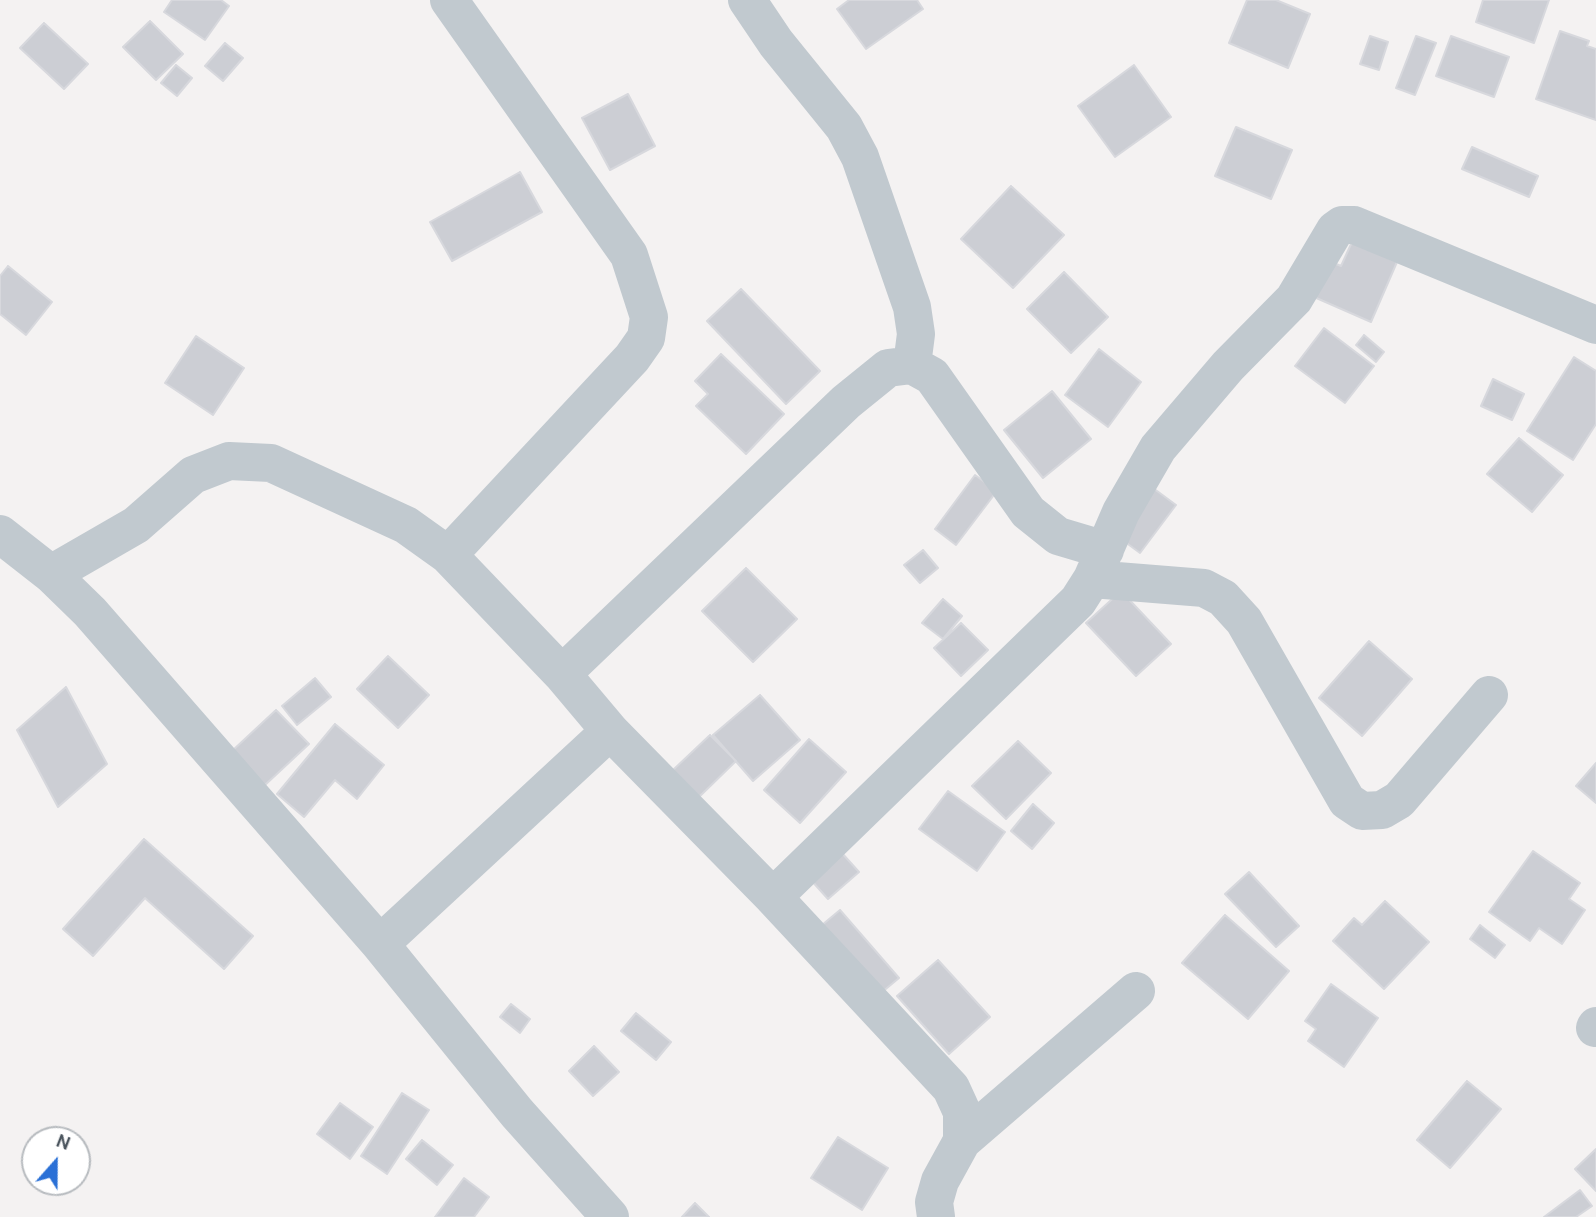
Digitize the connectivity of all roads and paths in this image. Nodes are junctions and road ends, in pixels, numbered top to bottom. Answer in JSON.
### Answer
{"nodes":[{"id":1,"x":449,"y":0,"type":"edge"},
{"id":2,"x":747,"y":0,"type":"edge"},
{"id":3,"x":1596,"y":325,"type":"edge"},
{"id":4,"x":912,"y":365,"type":"junction"},
{"id":5,"x":0,"y":534,"type":"edge"},
{"id":6,"x":448,"y":555,"type":"junction"},
{"id":7,"x":1099,"y":565,"type":"junction"},
{"id":8,"x":51,"y":573,"type":"junction"},
{"id":9,"x":562,"y":674,"type":"junction"},
{"id":10,"x":1489,"y":695,"type":"dead end"},
{"id":11,"x":610,"y":731,"type":"junction"},
{"id":12,"x":773,"y":897,"type":"junction"},
{"id":13,"x":380,"y":944,"type":"junction"},
{"id":14,"x":1136,"y":991,"type":"dead end"},
{"id":15,"x":962,"y":1141,"type":"junction"},
{"id":16,"x":610,"y":1217,"type":"edge"},
{"id":17,"x":936,"y":1217,"type":"edge"}],
"edges":[{"from":1,"to":6,"type":"street"},
{"from":2,"to":4,"type":"street"},
{"from":3,"to":7,"type":"street"},
{"from":4,"to":7,"type":"street"},
{"from":4,"to":9,"type":"street"},
{"from":5,"to":8,"type":"street"},
{"from":6,"to":8,"type":"street"},
{"from":6,"to":9,"type":"street"},
{"from":7,"to":10,"type":"street"},
{"from":7,"to":12,"type":"street"},
{"from":8,"to":13,"type":"street"},
{"from":9,"to":11,"type":"street"},
{"from":11,"to":12,"type":"street"},
{"from":11,"to":13,"type":"street"},
{"from":12,"to":15,"type":"street"},
{"from":13,"to":16,"type":"street"},
{"from":14,"to":15,"type":"street"},
{"from":15,"to":17,"type":"street"}]}
